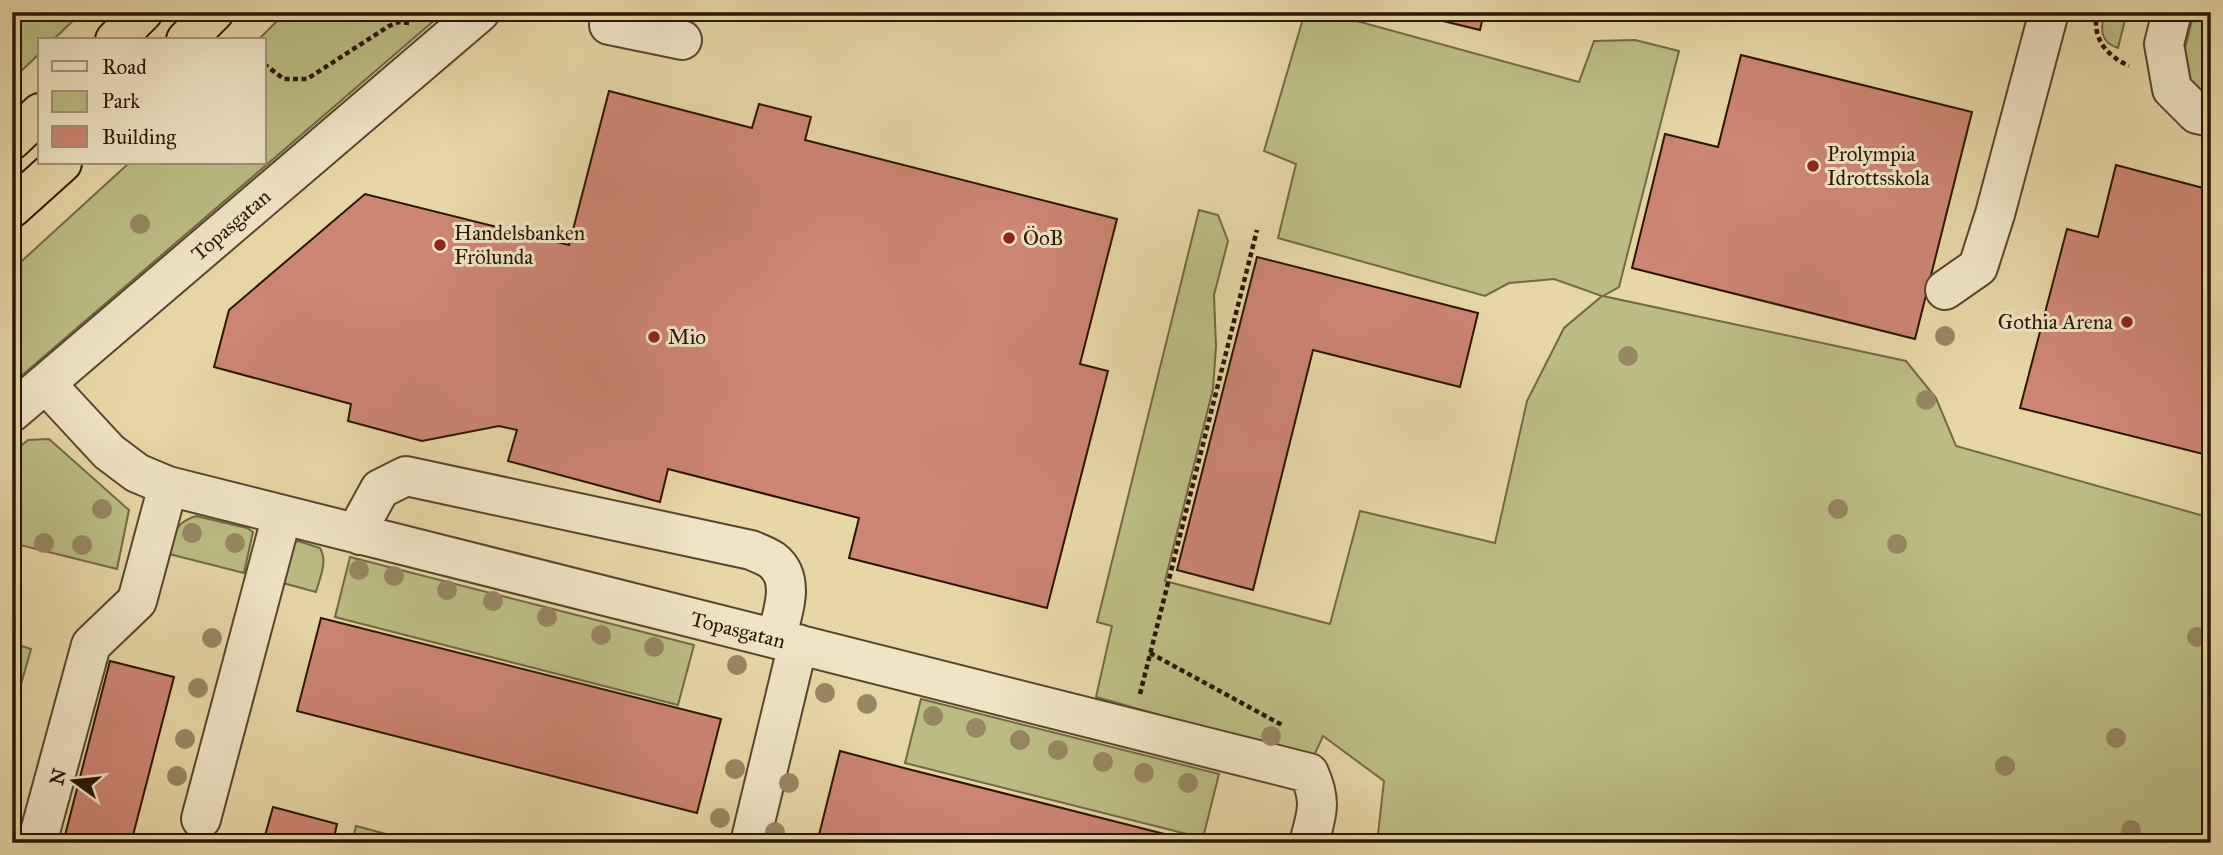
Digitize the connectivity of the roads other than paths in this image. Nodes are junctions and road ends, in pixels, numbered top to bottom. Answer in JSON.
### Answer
{"nodes":[{"id":1,"x":144,"y":12,"type":"edge"},
{"id":2,"x":214,"y":12,"type":"edge"},
{"id":3,"x":480,"y":12,"type":"edge"},
{"id":4,"x":615,"y":12,"type":"edge"},
{"id":5,"x":2049,"y":12,"type":"edge"},
{"id":6,"x":2172,"y":12,"type":"edge"},
{"id":7,"x":117,"y":38,"type":"edge"},
{"id":8,"x":188,"y":38,"type":"edge"},
{"id":9,"x":682,"y":40,"type":"dead end"},
{"id":10,"x":38,"y":115,"type":"edge"},
{"id":11,"x":2211,"y":117,"type":"edge"},
{"id":12,"x":12,"y":140,"type":"edge"},
{"id":13,"x":61,"y":164,"type":"edge"},
{"id":14,"x":12,"y":208,"type":"edge"},
{"id":15,"x":1945,"y":290,"type":"dead end"},
{"id":16,"x":46,"y":384,"type":"junction"},
{"id":17,"x":12,"y":412,"type":"edge"},
{"id":18,"x":168,"y":486,"type":"junction"},
{"id":19,"x":282,"y":515,"type":"junction"},
{"id":20,"x":360,"y":535,"type":"junction"},
{"id":21,"x":787,"y":642,"type":"junction"},
{"id":22,"x":201,"y":819,"type":"dead end"},
{"id":23,"x":37,"y":843,"type":"edge"},
{"id":24,"x":750,"y":843,"type":"edge"},
{"id":25,"x":1309,"y":843,"type":"edge"}],
"edges":[{"from":1,"to":7,"type":"highway"},
{"from":2,"to":8,"type":"highway"},
{"from":3,"to":16,"type":"street","name":"Topasgatan"},
{"from":4,"to":9,"type":"street"},
{"from":5,"to":15,"type":"street"},
{"from":6,"to":11,"type":"street"},
{"from":10,"to":12,"type":"highway"},
{"from":13,"to":14,"type":"highway"},
{"from":16,"to":17,"type":"street","name":"Topasgatan"},
{"from":16,"to":18,"type":"street","name":"Topasgatan"},
{"from":18,"to":19,"type":"street","name":"Topasgatan"},
{"from":18,"to":23,"type":"street"},
{"from":19,"to":20,"type":"street","name":"Topasgatan"},
{"from":19,"to":22,"type":"street"},
{"from":20,"to":21,"type":"street","name":"Topasgatan"},
{"from":20,"to":21,"type":"street"},
{"from":21,"to":24,"type":"street"},
{"from":21,"to":25,"type":"street","name":"Topasgatan"}]}
